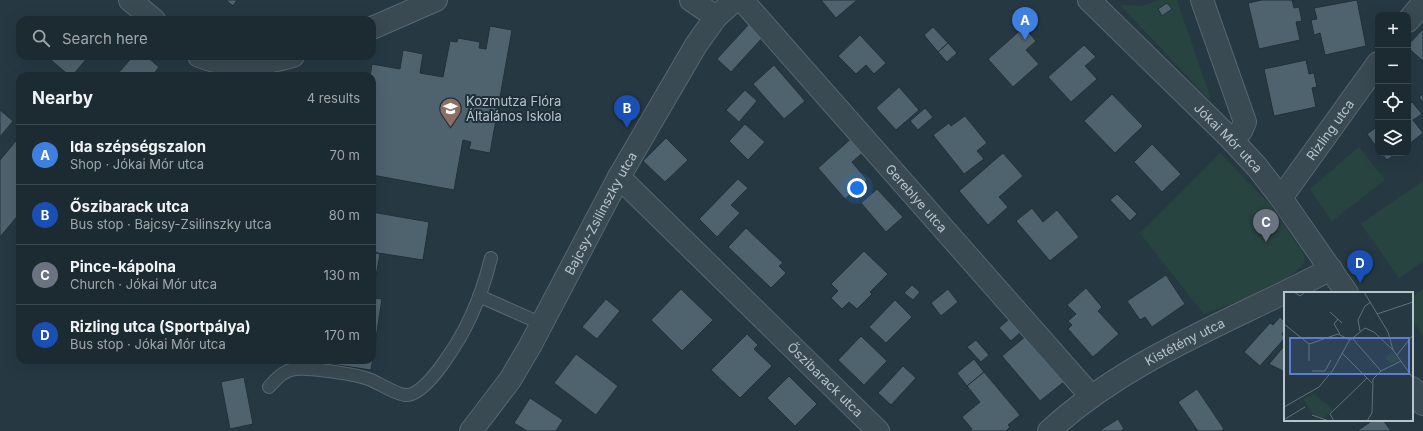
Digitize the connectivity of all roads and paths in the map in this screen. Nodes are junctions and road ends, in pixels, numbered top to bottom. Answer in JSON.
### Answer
{"nodes":[{"id":1,"x":436,"y":0,"type":"edge"},
{"id":2,"x":691,"y":0,"type":"edge"},
{"id":3,"x":735,"y":0,"type":"edge"},
{"id":4,"x":742,"y":0,"type":"edge"},
{"id":5,"x":1089,"y":0,"type":"edge"},
{"id":6,"x":1202,"y":0,"type":"edge"},
{"id":7,"x":134,"y":1,"type":"edge"},
{"id":8,"x":1423,"y":2,"type":"edge"},
{"id":9,"x":150,"y":16,"type":"edge"},
{"id":10,"x":716,"y":17,"type":"junction"},
{"id":11,"x":1411,"y":17,"type":"edge"},
{"id":12,"x":376,"y":26,"type":"edge"},
{"id":13,"x":205,"y":60,"type":"edge"},
{"id":14,"x":272,"y":60,"type":"edge"},
{"id":15,"x":1375,"y":67,"type":"edge"},
{"id":16,"x":221,"y":70,"type":"edge"},
{"id":17,"x":1232,"y":140,"type":"junction"},
{"id":18,"x":619,"y":177,"type":"junction"},
{"id":19,"x":1281,"y":198,"type":"junction"},
{"id":20,"x":491,"y":258,"type":"dead end"},
{"id":21,"x":1331,"y":268,"type":"junction"},
{"id":22,"x":1286,"y":292,"type":"edge"},
{"id":23,"x":1346,"y":292,"type":"edge"},
{"id":24,"x":1284,"y":293,"type":"edge"},
{"id":25,"x":479,"y":296,"type":"junction"},
{"id":26,"x":542,"y":324,"type":"junction"},
{"id":27,"x":269,"y":387,"type":"dead end"},
{"id":28,"x":1413,"y":389,"type":"edge"},
{"id":29,"x":1091,"y":396,"type":"junction"},
{"id":30,"x":1423,"y":404,"type":"edge"},
{"id":31,"x":471,"y":431,"type":"edge"},
{"id":32,"x":878,"y":431,"type":"edge"},
{"id":33,"x":1049,"y":431,"type":"edge"}],
"edges":[{"from":1,"to":12,"type":"street"},
{"from":2,"to":10,"type":"street"},
{"from":3,"to":10,"type":"street","name":"Bajcsy-Zsilinszky utca"},
{"from":4,"to":29,"type":"street","name":"Gereblye utca"},
{"from":5,"to":17,"type":"street","name":"Jókai Mór utca"},
{"from":6,"to":17,"type":"street"},
{"from":7,"to":9,"type":"street"},
{"from":8,"to":11,"type":"street"},
{"from":10,"to":18,"type":"street","name":"Bajcsy-Zsilinszky utca"},
{"from":13,"to":16,"type":"street"},
{"from":14,"to":16,"type":"street"},
{"from":15,"to":19,"type":"street","name":"Rizling utca"},
{"from":17,"to":19,"type":"street","name":"Jókai Mór utca"},
{"from":18,"to":26,"type":"street","name":"Bajcsy-Zsilinszky utca"},
{"from":18,"to":32,"type":"street","name":"Őszibarack utca"},
{"from":19,"to":21,"type":"street","name":"Jókai Mór utca"},
{"from":20,"to":25,"type":"lane"},
{"from":21,"to":22,"type":"street","name":"Kistétény utca"},
{"from":21,"to":23,"type":"street","name":"Jókai Mór utca"},
{"from":24,"to":29,"type":"street","name":"Kistétény utca"},
{"from":25,"to":26,"type":"lane"},
{"from":25,"to":27,"type":"lane"},
{"from":26,"to":31,"type":"street","name":"Bajcsy-Zsilinszky utca"},
{"from":28,"to":30,"type":"street"},
{"from":29,"to":33,"type":"street","name":"Kistétény utca"}]}
